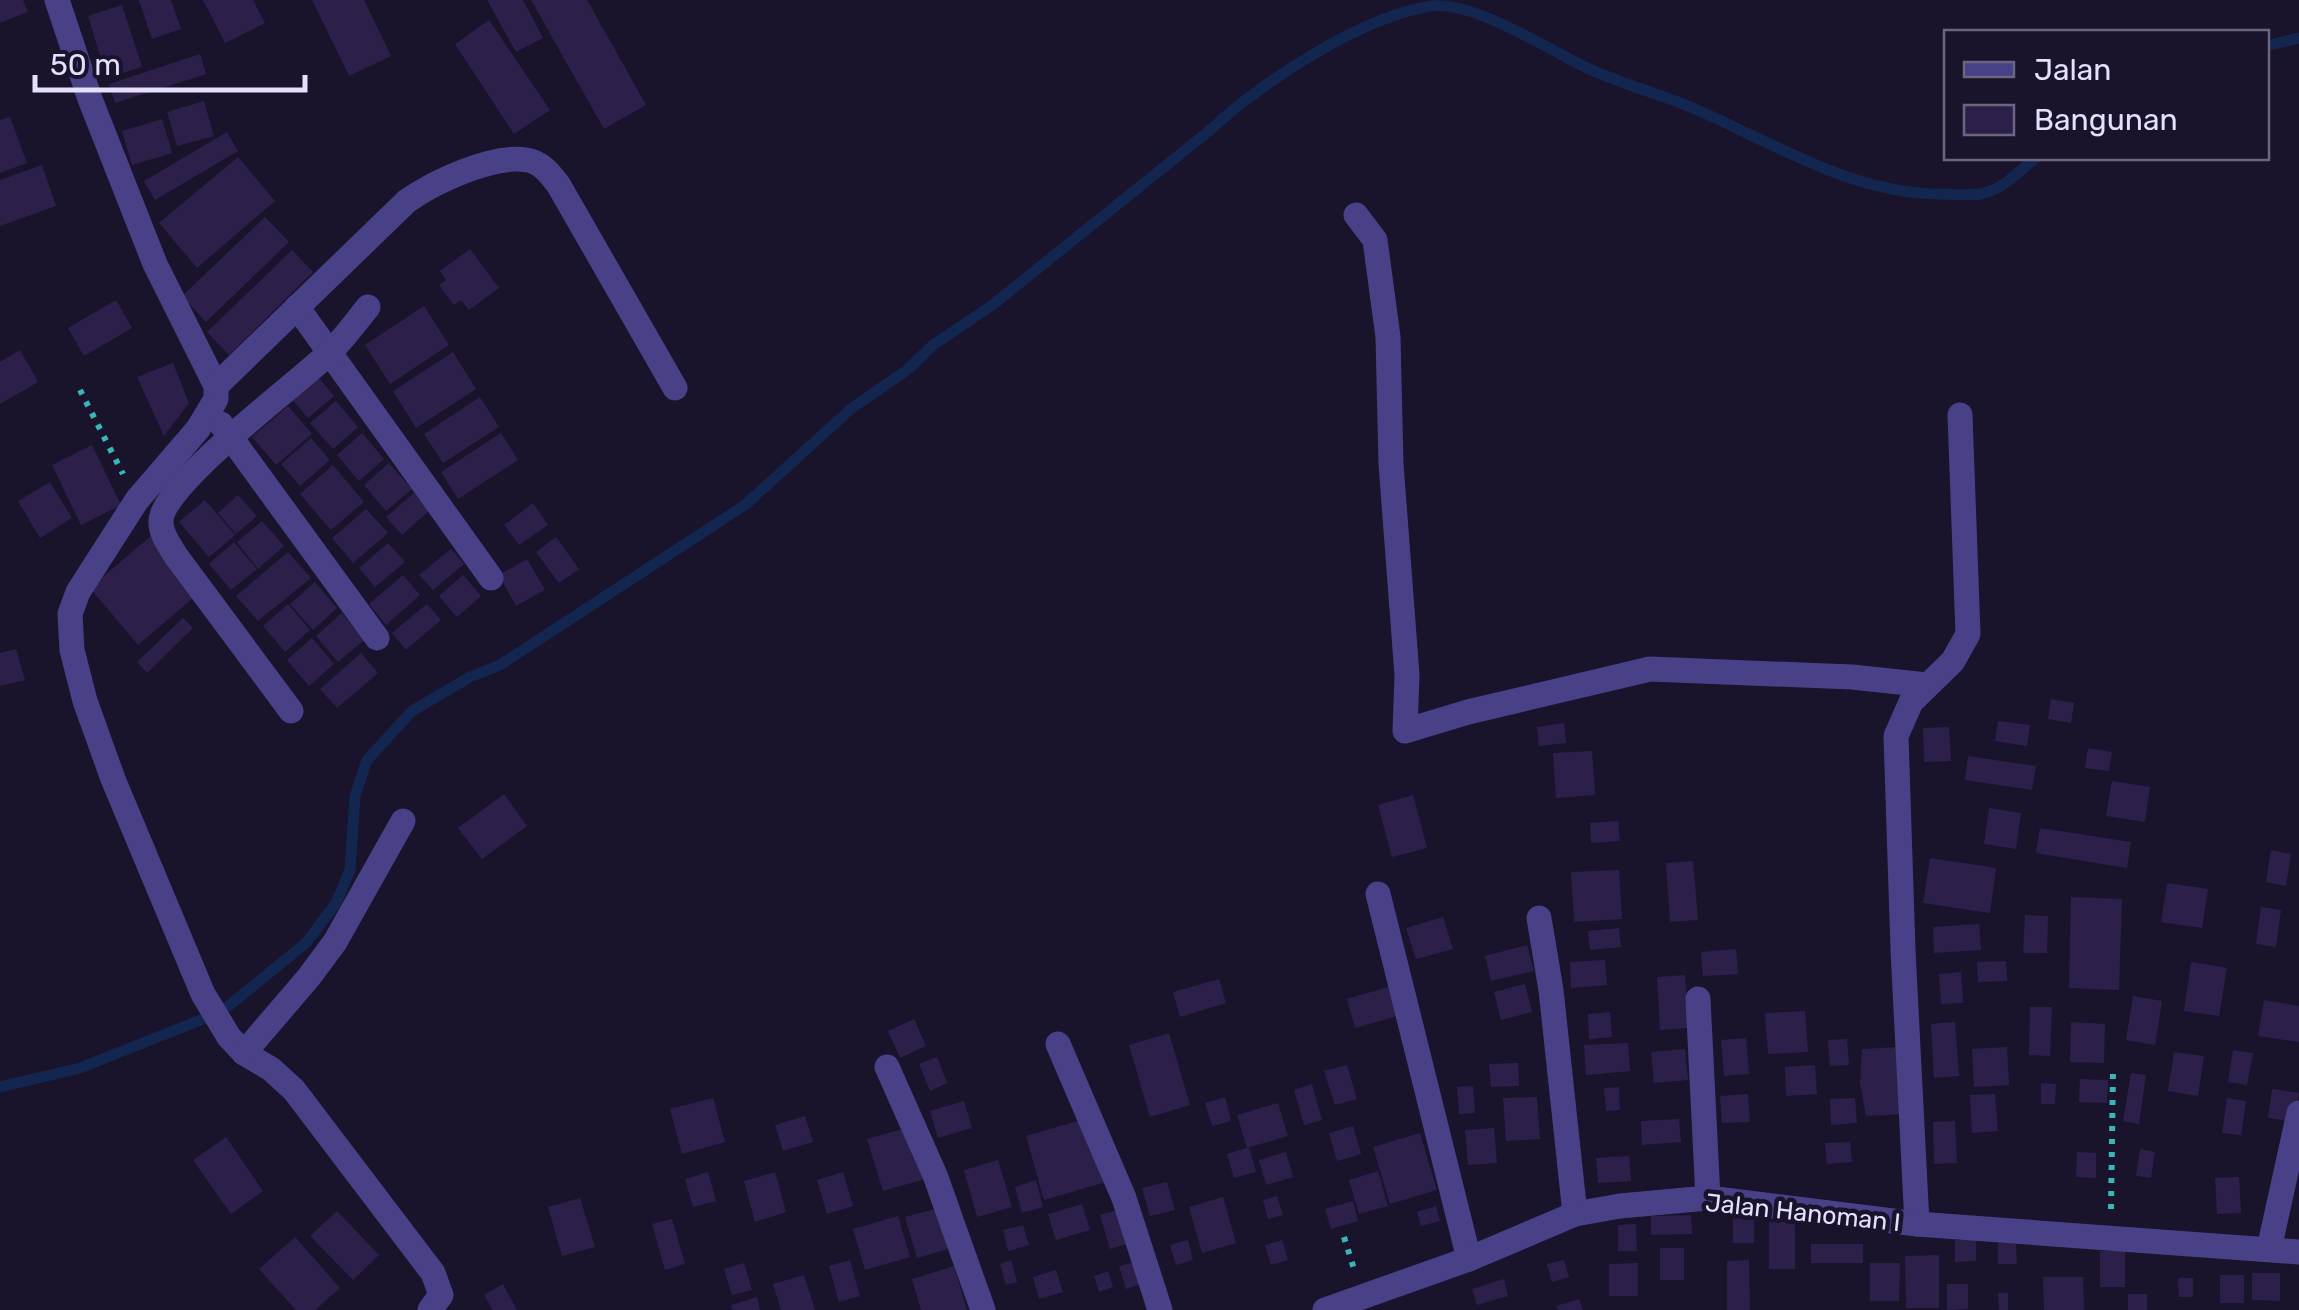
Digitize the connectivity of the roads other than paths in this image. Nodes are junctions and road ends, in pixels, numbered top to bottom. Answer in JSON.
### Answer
{"nodes":[{"id":1,"x":58,"y":0,"type":"edge"},
{"id":2,"x":1356,"y":215,"type":"dead end"},
{"id":3,"x":297,"y":307,"type":"junction"},
{"id":4,"x":368,"y":307,"type":"dead end"},
{"id":5,"x":330,"y":352,"type":"junction"},
{"id":6,"x":674,"y":388,"type":"dead end"},
{"id":7,"x":214,"y":397,"type":"junction"},
{"id":8,"x":1960,"y":415,"type":"dead end"},
{"id":9,"x":228,"y":436,"type":"junction"},
{"id":10,"x":491,"y":578,"type":"dead end"},
{"id":11,"x":377,"y":638,"type":"dead end"},
{"id":12,"x":1927,"y":685,"type":"junction"},
{"id":13,"x":291,"y":711,"type":"dead end"},
{"id":14,"x":403,"y":821,"type":"dead end"},
{"id":15,"x":1378,"y":894,"type":"dead end"},
{"id":16,"x":1539,"y":918,"type":"dead end"},
{"id":17,"x":1698,"y":999,"type":"dead end"},
{"id":18,"x":1058,"y":1044,"type":"dead end"},
{"id":19,"x":236,"y":1045,"type":"junction"},
{"id":20,"x":888,"y":1067,"type":"dead end"},
{"id":21,"x":2299,"y":1113,"type":"edge"},
{"id":22,"x":1708,"y":1198,"type":"junction"},
{"id":23,"x":1576,"y":1214,"type":"junction"},
{"id":24,"x":1917,"y":1224,"type":"junction"},
{"id":25,"x":2269,"y":1249,"type":"junction"},
{"id":26,"x":2299,"y":1252,"type":"edge"},
{"id":27,"x":1469,"y":1259,"type":"junction"},
{"id":28,"x":430,"y":1310,"type":"edge"},
{"id":29,"x":983,"y":1310,"type":"edge"},
{"id":30,"x":1160,"y":1310,"type":"edge"},
{"id":31,"x":1325,"y":1310,"type":"edge"}],
"edges":[{"from":1,"to":7,"type":"street"},
{"from":2,"to":12,"type":"street"},
{"from":3,"to":5,"type":"street"},
{"from":3,"to":6,"type":"street"},
{"from":3,"to":7,"type":"street"},
{"from":4,"to":5,"type":"street"},
{"from":5,"to":9,"type":"street"},
{"from":5,"to":10,"type":"street"},
{"from":7,"to":9,"type":"street"},
{"from":7,"to":19,"type":"street"},
{"from":8,"to":12,"type":"street"},
{"from":9,"to":11,"type":"street"},
{"from":9,"to":13,"type":"street"},
{"from":12,"to":24,"type":"street"},
{"from":14,"to":19,"type":"street"},
{"from":15,"to":27,"type":"street"},
{"from":16,"to":23,"type":"street"},
{"from":17,"to":22,"type":"street"},
{"from":18,"to":30,"type":"street"},
{"from":19,"to":28,"type":"street"},
{"from":20,"to":29,"type":"street"},
{"from":21,"to":25,"type":"street"},
{"from":22,"to":23,"type":"street","name":"Jalan Hanoman I"},
{"from":22,"to":24,"type":"street","name":"Jalan Hanoman I"},
{"from":23,"to":27,"type":"street","name":"Jalan Hanoman I"},
{"from":24,"to":25,"type":"street","name":"Jalan Hanoman I"},
{"from":25,"to":26,"type":"street","name":"Jalan Hanoman I"},
{"from":27,"to":31,"type":"street","name":"Jalan Hanoman I"}]}
